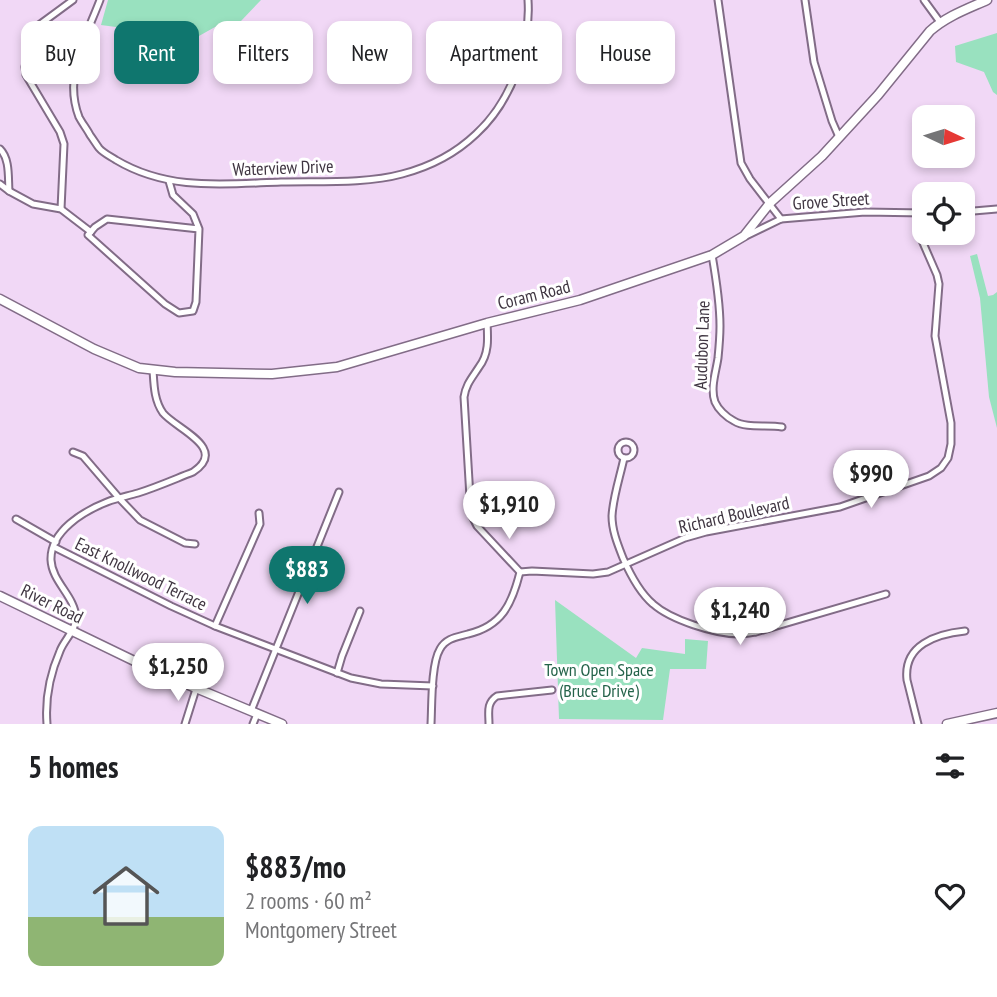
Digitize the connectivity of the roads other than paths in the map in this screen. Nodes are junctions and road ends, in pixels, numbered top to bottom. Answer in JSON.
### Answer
{"nodes":[{"id":1,"x":73,"y":0,"type":"edge"},
{"id":2,"x":100,"y":0,"type":"edge"},
{"id":3,"x":528,"y":0,"type":"edge"},
{"id":4,"x":718,"y":0,"type":"edge"},
{"id":5,"x":805,"y":0,"type":"edge"},
{"id":6,"x":924,"y":0,"type":"edge"},
{"id":7,"x":987,"y":0,"type":"edge"},
{"id":8,"x":940,"y":22,"type":"junction"},
{"id":9,"x":839,"y":137,"type":"junction"},
{"id":10,"x":0,"y":149,"type":"edge"},
{"id":11,"x":169,"y":181,"type":"junction"},
{"id":12,"x":0,"y":184,"type":"edge"},
{"id":13,"x":9,"y":191,"type":"junction"},
{"id":14,"x":770,"y":203,"type":"junction"},
{"id":15,"x":61,"y":209,"type":"junction"},
{"id":16,"x":997,"y":209,"type":"edge"},
{"id":17,"x":975,"y":211,"type":"edge"},
{"id":18,"x":912,"y":213,"type":"edge"},
{"id":19,"x":781,"y":219,"type":"junction"},
{"id":20,"x":199,"y":229,"type":"junction"},
{"id":21,"x":91,"y":232,"type":"junction"},
{"id":22,"x":744,"y":236,"type":"junction"},
{"id":23,"x":923,"y":245,"type":"edge"},
{"id":24,"x":712,"y":255,"type":"junction"},
{"id":25,"x":0,"y":299,"type":"edge"},
{"id":26,"x":486,"y":323,"type":"junction"},
{"id":27,"x":153,"y":370,"type":"junction"},
{"id":28,"x":782,"y":427,"type":"dead end"},
{"id":29,"x":73,"y":452,"type":"dead end"},
{"id":30,"x":624,"y":458,"type":"dead end"},
{"id":31,"x":339,"y":492,"type":"dead end"},
{"id":32,"x":119,"y":498,"type":"junction"},
{"id":33,"x":260,"y":513,"type":"dead end"},
{"id":34,"x":16,"y":519,"type":"dead end"},
{"id":35,"x":55,"y":544,"type":"junction"},
{"id":36,"x":195,"y":544,"type":"dead end"},
{"id":37,"x":626,"y":564,"type":"junction"},
{"id":38,"x":520,"y":572,"type":"junction"},
{"id":39,"x":886,"y":594,"type":"dead end"},
{"id":40,"x":0,"y":596,"type":"edge"},
{"id":41,"x":360,"y":611,"type":"dead end"},
{"id":42,"x":215,"y":626,"type":"junction"},
{"id":43,"x":72,"y":631,"type":"junction"},
{"id":44,"x":965,"y":631,"type":"dead end"},
{"id":45,"x":275,"y":650,"type":"junction"},
{"id":46,"x":337,"y":673,"type":"junction"},
{"id":47,"x":433,"y":687,"type":"junction"},
{"id":48,"x":196,"y":689,"type":"junction"},
{"id":49,"x":552,"y":690,"type":"dead end"},
{"id":50,"x":254,"y":712,"type":"junction"},
{"id":51,"x":997,"y":713,"type":"edge"},
{"id":52,"x":47,"y":724,"type":"edge"},
{"id":53,"x":185,"y":724,"type":"edge"},
{"id":54,"x":253,"y":724,"type":"edge"},
{"id":55,"x":282,"y":724,"type":"edge"},
{"id":56,"x":430,"y":724,"type":"edge"},
{"id":57,"x":489,"y":724,"type":"edge"},
{"id":58,"x":918,"y":724,"type":"edge"},
{"id":59,"x":947,"y":724,"type":"edge"}],
"edges":[{"from":1,"to":15,"type":"street"},
{"from":2,"to":11,"type":"street","name":"Waterview Drive"},
{"from":3,"to":11,"type":"street","name":"Waterview Drive"},
{"from":4,"to":14,"type":"street"},
{"from":5,"to":9,"type":"street"},
{"from":6,"to":8,"type":"street"},
{"from":7,"to":8,"type":"street","name":"Coram Road"},
{"from":8,"to":9,"type":"street","name":"Coram Road"},
{"from":9,"to":14,"type":"street","name":"Coram Road"},
{"from":10,"to":13,"type":"street"},
{"from":11,"to":20,"type":"street"},
{"from":12,"to":13,"type":"street"},
{"from":13,"to":15,"type":"street"},
{"from":14,"to":19,"type":"street"},
{"from":14,"to":22,"type":"street","name":"Coram Road"},
{"from":15,"to":21,"type":"street"},
{"from":16,"to":17,"type":"street"},
{"from":18,"to":19,"type":"street","name":"Grove Street"},
{"from":19,"to":22,"type":"street","name":"Grove Street"},
{"from":20,"to":21,"type":"street"},
{"from":20,"to":21,"type":"street"},
{"from":22,"to":24,"type":"street","name":"Coram Road"},
{"from":23,"to":37,"type":"street","name":"Richard Boulevard"},
{"from":24,"to":26,"type":"street","name":"Coram Road"},
{"from":24,"to":28,"type":"street","name":"Audubon Lane"},
{"from":25,"to":27,"type":"street","name":"Coram Road"},
{"from":26,"to":27,"type":"street","name":"Coram Road"},
{"from":26,"to":38,"type":"street"},
{"from":27,"to":32,"type":"street"},
{"from":29,"to":32,"type":"street"},
{"from":30,"to":37,"type":"street"},
{"from":31,"to":45,"type":"street"},
{"from":32,"to":35,"type":"street"},
{"from":32,"to":36,"type":"street"},
{"from":33,"to":42,"type":"street"},
{"from":34,"to":35,"type":"street","name":"East Knollwood Terrace"},
{"from":35,"to":42,"type":"street","name":"East Knollwood Terrace"},
{"from":35,"to":43,"type":"street"},
{"from":37,"to":38,"type":"street","name":"Richard Boulevard"},
{"from":37,"to":39,"type":"street"},
{"from":38,"to":47,"type":"street"},
{"from":40,"to":43,"type":"street","name":"River Road"},
{"from":41,"to":46,"type":"street"},
{"from":42,"to":45,"type":"street","name":"East Knollwood Terrace"},
{"from":43,"to":48,"type":"street","name":"River Road"},
{"from":43,"to":52,"type":"street"},
{"from":44,"to":58,"type":"street"},
{"from":45,"to":46,"type":"street","name":"East Knollwood Terrace"},
{"from":45,"to":50,"type":"street"},
{"from":46,"to":47,"type":"street","name":"East Knollwood Terrace"},
{"from":47,"to":56,"type":"street"},
{"from":48,"to":50,"type":"street","name":"River Road"},
{"from":48,"to":53,"type":"street"},
{"from":49,"to":57,"type":"street"},
{"from":50,"to":54,"type":"street"},
{"from":50,"to":55,"type":"street","name":"River Road"},
{"from":51,"to":59,"type":"street"}]}
